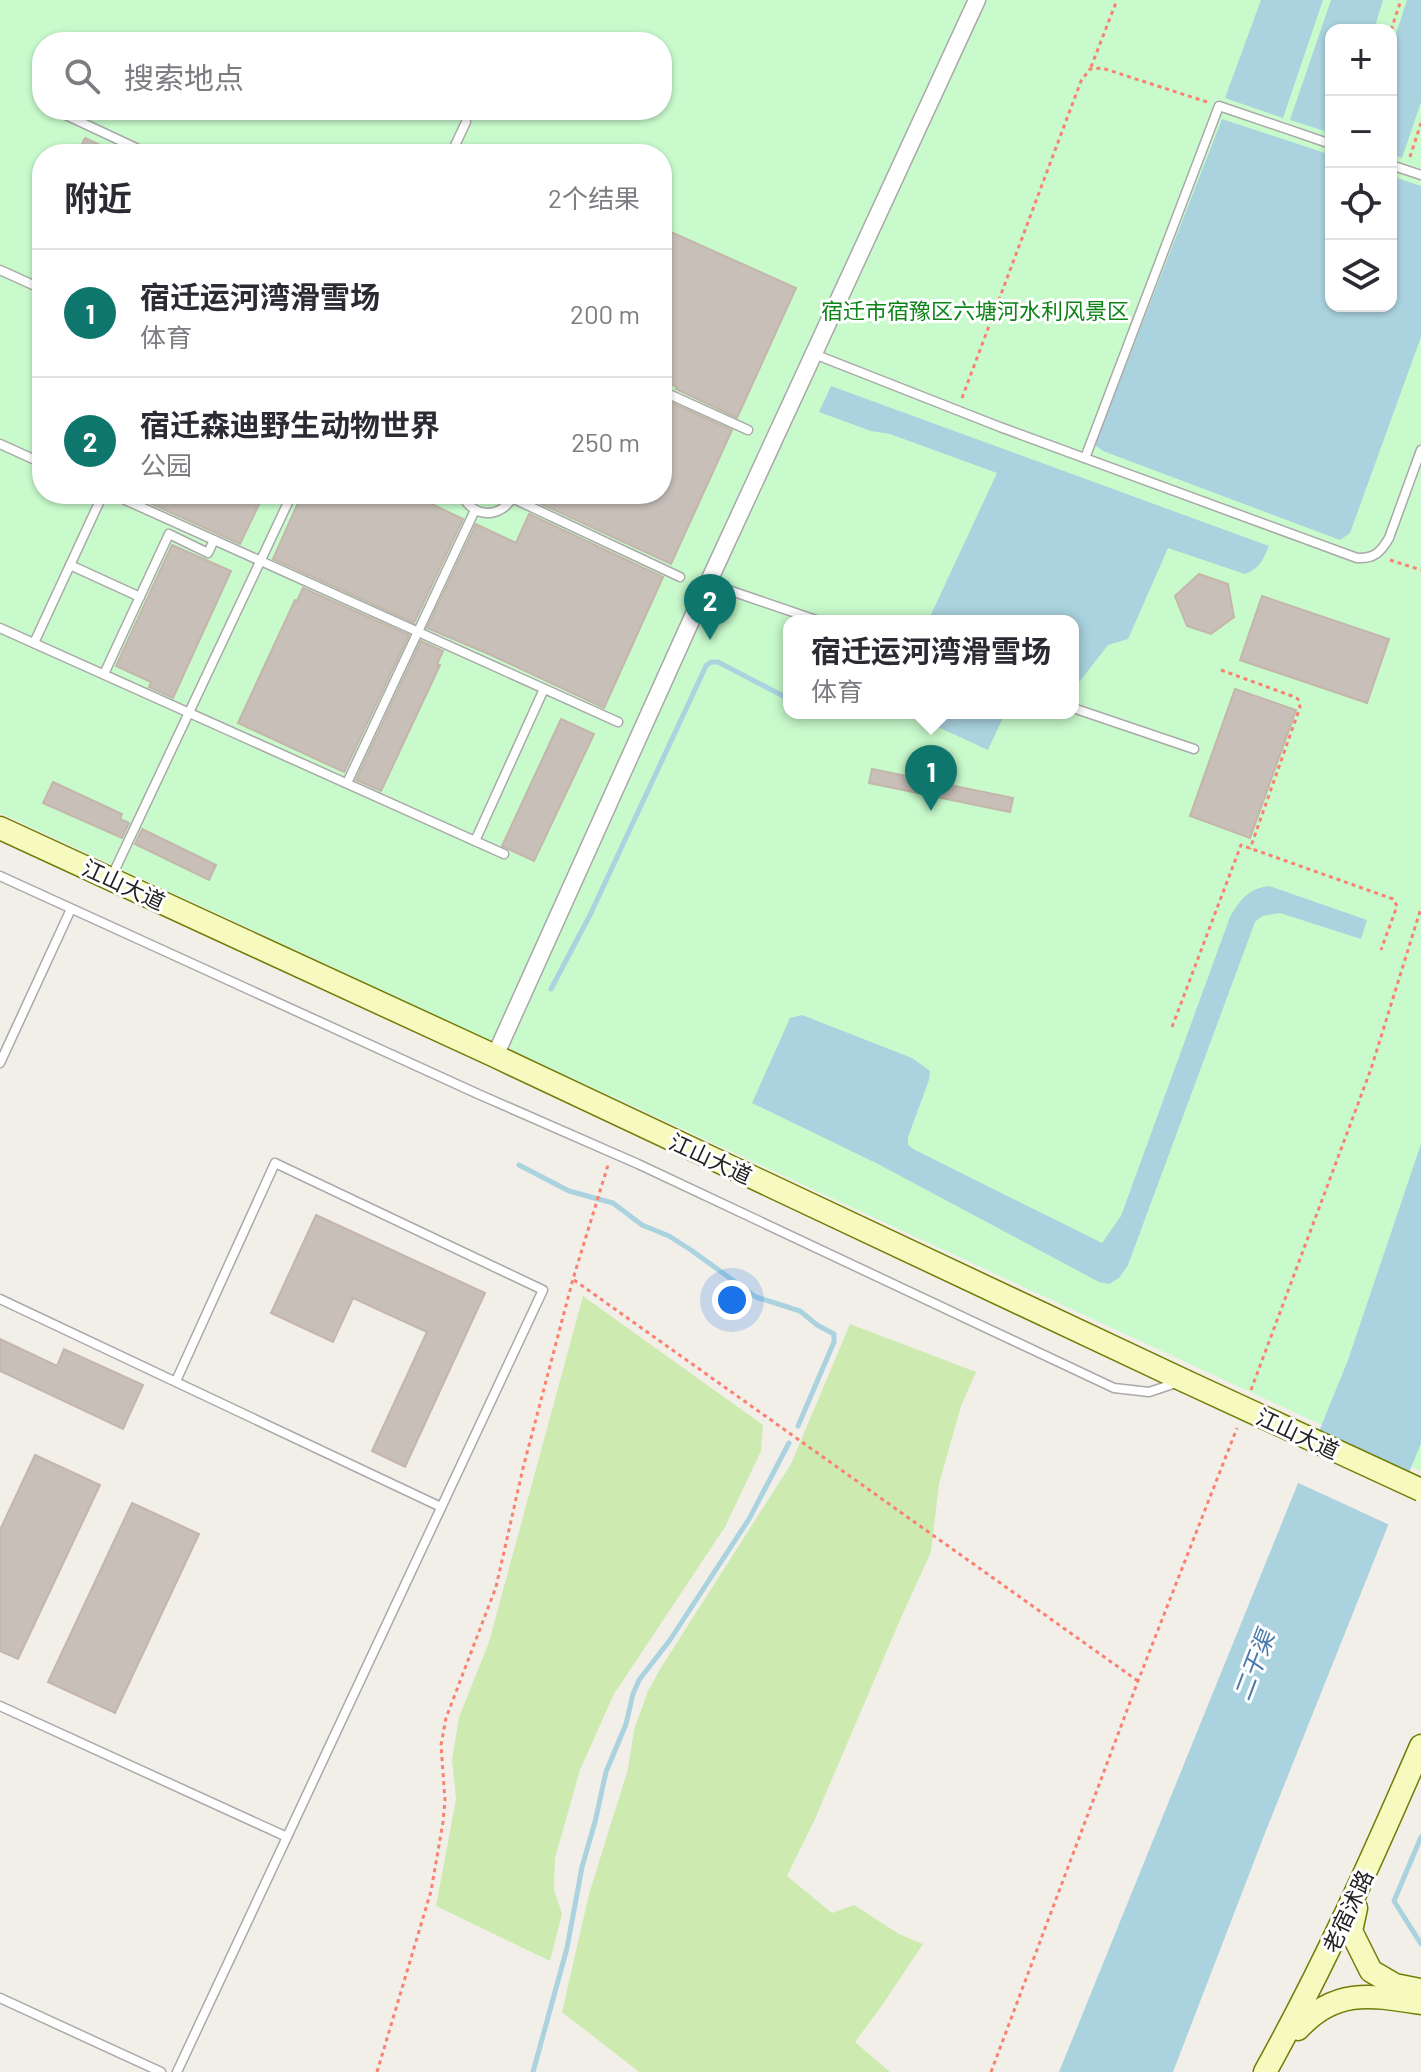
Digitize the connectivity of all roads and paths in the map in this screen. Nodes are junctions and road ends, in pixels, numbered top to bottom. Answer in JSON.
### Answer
{"nodes":[{"id":1,"x":977,"y":0,"type":"edge"},
{"id":2,"x":1117,"y":0,"type":"edge"},
{"id":3,"x":1401,"y":0,"type":"edge"},
{"id":4,"x":1393,"y":24,"type":"edge"},
{"id":5,"x":1090,"y":69,"type":"junction"},
{"id":6,"x":1219,"y":106,"type":"junction"},
{"id":7,"x":76,"y":120,"type":"edge"},
{"id":8,"x":466,"y":122,"type":"dead end"},
{"id":9,"x":1421,"y":123,"type":"edge"},
{"id":10,"x":1325,"y":142,"type":"edge"},
{"id":11,"x":128,"y":144,"type":"edge"},
{"id":12,"x":456,"y":144,"type":"edge"},
{"id":13,"x":1397,"y":167,"type":"edge"},
{"id":14,"x":1405,"y":170,"type":"junction"},
{"id":15,"x":1421,"y":175,"type":"edge"},
{"id":16,"x":0,"y":270,"type":"edge"},
{"id":17,"x":32,"y":284,"type":"edge"},
{"id":18,"x":814,"y":354,"type":"junction"},
{"id":19,"x":672,"y":396,"type":"edge"},
{"id":20,"x":958,"y":410,"type":"junction"},
{"id":21,"x":748,"y":430,"type":"dead end"},
{"id":22,"x":0,"y":444,"type":"edge"},
{"id":23,"x":1421,"y":450,"type":"edge"},
{"id":24,"x":32,"y":458,"type":"edge"},
{"id":25,"x":1085,"y":458,"type":"junction"},
{"id":26,"x":98,"y":504,"type":"edge"},
{"id":27,"x":134,"y":504,"type":"edge"},
{"id":28,"x":287,"y":504,"type":"edge"},
{"id":29,"x":468,"y":504,"type":"edge"},
{"id":30,"x":507,"y":504,"type":"edge"},
{"id":31,"x":529,"y":504,"type":"edge"},
{"id":32,"x":475,"y":510,"type":"junction"},
{"id":33,"x":214,"y":540,"type":"junction"},
{"id":34,"x":1375,"y":555,"type":"junction"},
{"id":35,"x":261,"y":561,"type":"junction"},
{"id":36,"x":70,"y":565,"type":"junction"},
{"id":37,"x":1421,"y":570,"type":"edge"},
{"id":38,"x":680,"y":577,"type":"dead end"},
{"id":39,"x":708,"y":583,"type":"junction"},
{"id":40,"x":140,"y":597,"type":"junction"},
{"id":41,"x":801,"y":615,"type":"edge"},
{"id":42,"x":0,"y":628,"type":"edge"},
{"id":43,"x":418,"y":632,"type":"junction"},
{"id":44,"x":34,"y":643,"type":"junction"},
{"id":45,"x":1221,"y":670,"type":"dead end"},
{"id":46,"x":104,"y":674,"type":"junction"},
{"id":47,"x":544,"y":689,"type":"junction"},
{"id":48,"x":1079,"y":710,"type":"edge"},
{"id":49,"x":190,"y":713,"type":"junction"},
{"id":50,"x":618,"y":722,"type":"dead end"},
{"id":51,"x":1194,"y":749,"type":"dead end"},
{"id":52,"x":347,"y":783,"type":"junction"},
{"id":53,"x":0,"y":828,"type":"edge"},
{"id":54,"x":475,"y":841,"type":"junction"},
{"id":55,"x":1250,"y":849,"type":"junction"},
{"id":56,"x":504,"y":854,"type":"dead end"},
{"id":57,"x":0,"y":876,"type":"edge"},
{"id":58,"x":111,"y":878,"type":"junction"},
{"id":59,"x":1421,"y":908,"type":"edge"},
{"id":60,"x":71,"y":909,"type":"junction"},
{"id":61,"x":1381,"y":950,"type":"dead end"},
{"id":62,"x":1172,"y":1027,"type":"dead end"},
{"id":63,"x":495,"y":1056,"type":"junction"},
{"id":64,"x":0,"y":1063,"type":"edge"},
{"id":65,"x":612,"y":1153,"type":"junction"},
{"id":66,"x":573,"y":1279,"type":"junction"},
{"id":67,"x":0,"y":1299,"type":"edge"},
{"id":68,"x":176,"y":1381,"type":"junction"},
{"id":69,"x":1185,"y":1381,"type":"junction"},
{"id":70,"x":1249,"y":1395,"type":"dead end"},
{"id":71,"x":1238,"y":1425,"type":"dead end"},
{"id":72,"x":1421,"y":1490,"type":"edge"},
{"id":73,"x":441,"y":1507,"type":"junction"},
{"id":74,"x":1138,"y":1681,"type":"junction"},
{"id":75,"x":0,"y":1706,"type":"edge"},
{"id":76,"x":1421,"y":1746,"type":"edge"},
{"id":77,"x":287,"y":1837,"type":"junction"},
{"id":78,"x":1362,"y":1881,"type":"junction"},
{"id":79,"x":1395,"y":1985,"type":"junction"},
{"id":80,"x":1421,"y":1990,"type":"edge"},
{"id":81,"x":0,"y":1998,"type":"edge"},
{"id":82,"x":1304,"y":2002,"type":"junction"},
{"id":83,"x":1421,"y":2003,"type":"edge"},
{"id":84,"x":161,"y":2072,"type":"edge"},
{"id":85,"x":177,"y":2072,"type":"edge"},
{"id":86,"x":377,"y":2072,"type":"edge"},
{"id":87,"x":991,"y":2072,"type":"edge"},
{"id":88,"x":1266,"y":2072,"type":"edge"}],
"edges":[{"from":1,"to":18,"type":"street"},
{"from":2,"to":5,"type":"path"},
{"from":3,"to":4,"type":"path"},
{"from":5,"to":6,"type":"path"},
{"from":5,"to":20,"type":"path"},
{"from":6,"to":10,"type":"lane"},
{"from":6,"to":25,"type":"lane"},
{"from":7,"to":11,"type":"lane"},
{"from":8,"to":12,"type":"lane"},
{"from":9,"to":14,"type":"path"},
{"from":13,"to":14,"type":"lane"},
{"from":14,"to":15,"type":"lane"},
{"from":16,"to":17,"type":"lane"},
{"from":18,"to":20,"type":"lane"},
{"from":18,"to":39,"type":"street"},
{"from":19,"to":21,"type":"lane"},
{"from":20,"to":25,"type":"lane"},
{"from":22,"to":24,"type":"lane"},
{"from":23,"to":34,"type":"lane"},
{"from":25,"to":34,"type":"lane"},
{"from":26,"to":36,"type":"lane"},
{"from":27,"to":33,"type":"lane"},
{"from":28,"to":35,"type":"lane"},
{"from":29,"to":32,"type":"lane"},
{"from":30,"to":32,"type":"lane"},
{"from":31,"to":38,"type":"lane"},
{"from":32,"to":43,"type":"lane"},
{"from":33,"to":35,"type":"lane"},
{"from":33,"to":40,"type":"lane"},
{"from":34,"to":37,"type":"path"},
{"from":35,"to":43,"type":"lane"},
{"from":35,"to":49,"type":"lane"},
{"from":36,"to":40,"type":"lane"},
{"from":36,"to":44,"type":"lane"},
{"from":39,"to":41,"type":"lane"},
{"from":39,"to":63,"type":"street"},
{"from":40,"to":46,"type":"lane"},
{"from":42,"to":44,"type":"lane"},
{"from":43,"to":47,"type":"lane"},
{"from":43,"to":52,"type":"lane"},
{"from":44,"to":46,"type":"lane"},
{"from":45,"to":55,"type":"path"},
{"from":46,"to":49,"type":"lane"},
{"from":47,"to":50,"type":"lane"},
{"from":47,"to":54,"type":"lane"},
{"from":48,"to":51,"type":"lane"},
{"from":49,"to":52,"type":"lane"},
{"from":49,"to":58,"type":"lane"},
{"from":52,"to":54,"type":"lane"},
{"from":53,"to":58,"type":"main road","name":"江山大道"},
{"from":54,"to":56,"type":"lane"},
{"from":55,"to":61,"type":"path"},
{"from":55,"to":62,"type":"path"},
{"from":57,"to":60,"type":"lane"},
{"from":58,"to":63,"type":"main road","name":"江山大道"},
{"from":59,"to":70,"type":"path"},
{"from":60,"to":64,"type":"lane"},
{"from":60,"to":65,"type":"lane"},
{"from":63,"to":69,"type":"main road","name":"江山大道"},
{"from":65,"to":66,"type":"path"},
{"from":65,"to":69,"type":"lane"},
{"from":66,"to":74,"type":"path"},
{"from":66,"to":86,"type":"path"},
{"from":67,"to":68,"type":"lane"},
{"from":68,"to":73,"type":"lane"},
{"from":68,"to":73,"type":"lane"},
{"from":69,"to":72,"type":"main road","name":"江山大道","bridge":true},
{"from":71,"to":74,"type":"path"},
{"from":73,"to":77,"type":"lane"},
{"from":74,"to":87,"type":"path"},
{"from":75,"to":77,"type":"lane"},
{"from":76,"to":78,"type":"main road","name":"老宿沭路"},
{"from":77,"to":85,"type":"lane"},
{"from":78,"to":79,"type":"main road"},
{"from":78,"to":82,"type":"main road","name":"老宿沭路"},
{"from":79,"to":80,"type":"main road"},
{"from":79,"to":82,"type":"main road"},
{"from":81,"to":84,"type":"lane"},
{"from":82,"to":88,"type":"main road","name":"老宿沭路"},
{"from":83,"to":88,"type":"main road"}]}
